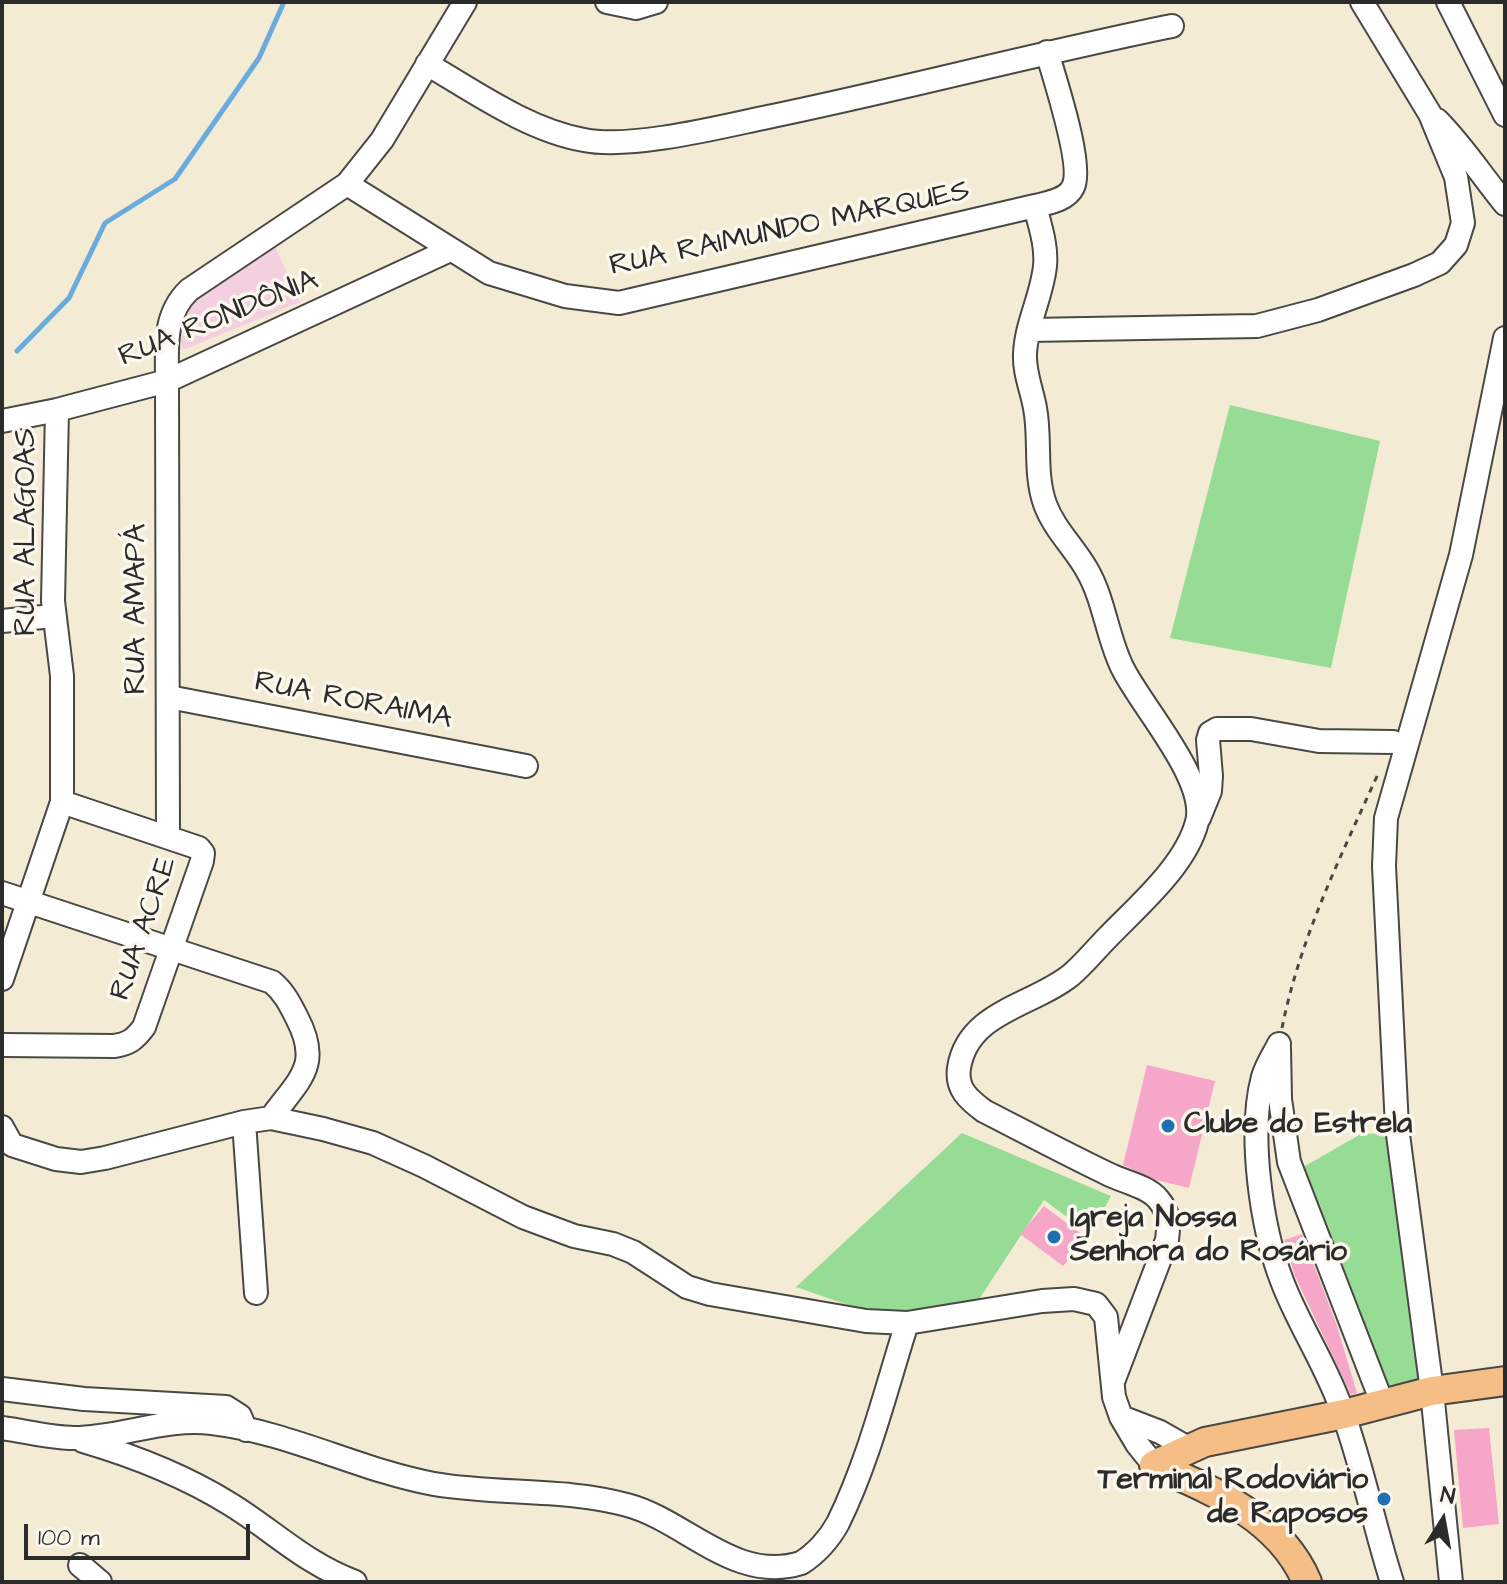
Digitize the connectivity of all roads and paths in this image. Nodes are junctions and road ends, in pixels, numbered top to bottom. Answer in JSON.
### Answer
{"nodes":[{"id":1,"x":465,"y":2,"type":"edge"},
{"id":2,"x":607,"y":2,"type":"edge"},
{"id":3,"x":656,"y":2,"type":"edge"},
{"id":4,"x":1362,"y":2,"type":"edge"},
{"id":5,"x":1448,"y":2,"type":"edge"},
{"id":6,"x":1172,"y":26,"type":"dead end"},
{"id":7,"x":1047,"y":52,"type":"junction"},
{"id":8,"x":427,"y":64,"type":"junction"},
{"id":9,"x":1430,"y":114,"type":"junction"},
{"id":10,"x":1505,"y":115,"type":"edge"},
{"id":11,"x":347,"y":184,"type":"junction"},
{"id":12,"x":1505,"y":204,"type":"edge"},
{"id":13,"x":1035,"y":206,"type":"junction"},
{"id":14,"x":450,"y":250,"type":"junction"},
{"id":15,"x":1029,"y":330,"type":"junction"},
{"id":16,"x":1505,"y":338,"type":"edge"},
{"id":17,"x":167,"y":381,"type":"junction"},
{"id":18,"x":57,"y":410,"type":"junction"},
{"id":19,"x":2,"y":421,"type":"edge"},
{"id":20,"x":53,"y":616,"type":"junction"},
{"id":21,"x":2,"y":621,"type":"edge"},
{"id":22,"x":169,"y":697,"type":"junction"},
{"id":23,"x":1393,"y":742,"type":"joint"},
{"id":24,"x":526,"y":766,"type":"dead end"},
{"id":25,"x":62,"y":802,"type":"junction"},
{"id":26,"x":1198,"y":819,"type":"junction"},
{"id":27,"x":168,"y":837,"type":"junction"},
{"id":28,"x":2,"y":893,"type":"edge"},
{"id":29,"x":28,"y":902,"type":"junction"},
{"id":30,"x":170,"y":949,"type":"junction"},
{"id":31,"x":2,"y":979,"type":"edge"},
{"id":32,"x":1279,"y":1044,"type":"junction"},
{"id":33,"x":2,"y":1045,"type":"edge"},
{"id":34,"x":271,"y":1118,"type":"junction"},
{"id":35,"x":244,"y":1122,"type":"junction"},
{"id":36,"x":5,"y":1142,"type":"edge"},
{"id":37,"x":256,"y":1293,"type":"dead end"},
{"id":38,"x":907,"y":1323,"type":"junction"},
{"id":39,"x":1114,"y":1379,"type":"junction"},
{"id":40,"x":1505,"y":1381,"type":"edge"},
{"id":41,"x":2,"y":1389,"type":"edge"},
{"id":42,"x":1432,"y":1391,"type":"junction"},
{"id":43,"x":1383,"y":1405,"type":"junction"},
{"id":44,"x":1344,"y":1414,"type":"junction"},
{"id":45,"x":1121,"y":1417,"type":"junction"},
{"id":46,"x":2,"y":1428,"type":"edge"},
{"id":47,"x":246,"y":1430,"type":"junction"},
{"id":48,"x":74,"y":1438,"type":"junction"},
{"id":49,"x":1188,"y":1448,"type":"junction"},
{"id":50,"x":1154,"y":1465,"type":"junction"},
{"id":51,"x":79,"y":1582,"type":"edge"},
{"id":52,"x":100,"y":1582,"type":"edge"},
{"id":53,"x":355,"y":1582,"type":"edge"},
{"id":54,"x":1307,"y":1582,"type":"edge"},
{"id":55,"x":1392,"y":1582,"type":"edge"},
{"id":56,"x":1451,"y":1582,"type":"edge"}],
"edges":[{"from":1,"to":8,"type":"street","name":"RUA AMAPÁ"},
{"from":2,"to":3,"type":"street"},
{"from":4,"to":9,"type":"street"},
{"from":5,"to":10,"type":"street"},
{"from":6,"to":7,"type":"street"},
{"from":7,"to":8,"type":"street"},
{"from":7,"to":13,"type":"street","name":"RUA RAIMUNDO MARQUES"},
{"from":8,"to":11,"type":"street","name":"RUA AMAPÁ"},
{"from":9,"to":12,"type":"street"},
{"from":9,"to":15,"type":"street"},
{"from":11,"to":14,"type":"street","name":"RUA RAIMUNDO MARQUES"},
{"from":11,"to":17,"type":"street","name":"RUA AMAPÁ"},
{"from":13,"to":14,"type":"street","name":"RUA RAIMUNDO MARQUES"},
{"from":13,"to":15,"type":"street"},
{"from":14,"to":17,"type":"street","name":"RUA RONDÔNIA"},
{"from":15,"to":26,"type":"street"},
{"from":16,"to":42,"type":"street"},
{"from":17,"to":18,"type":"street","name":"RUA RONDÔNIA"},
{"from":17,"to":22,"type":"street","name":"RUA AMAPÁ"},
{"from":18,"to":19,"type":"street","name":"RUA RONDÔNIA"},
{"from":18,"to":20,"type":"street","name":"RUA ALAGOAS"},
{"from":20,"to":21,"type":"street"},
{"from":20,"to":25,"type":"street","name":"RUA ALAGOAS"},
{"from":22,"to":24,"type":"street","name":"RUA RORAIMA"},
{"from":22,"to":27,"type":"street","name":"RUA AMAPÁ"},
{"from":23,"to":26,"type":"street"},
{"from":23,"to":32,"type":"path"},
{"from":25,"to":27,"type":"street","name":"RUA ACRE"},
{"from":25,"to":29,"type":"street","name":"RUA ALAGOAS"},
{"from":26,"to":39,"type":"street"},
{"from":27,"to":30,"type":"street","name":"RUA ACRE"},
{"from":28,"to":29,"type":"street"},
{"from":29,"to":30,"type":"street"},
{"from":29,"to":31,"type":"street","name":"RUA ALAGOAS"},
{"from":30,"to":33,"type":"street","name":"RUA ACRE"},
{"from":30,"to":34,"type":"street"},
{"from":32,"to":43,"type":"street"},
{"from":32,"to":44,"type":"street"},
{"from":34,"to":35,"type":"street"},
{"from":34,"to":38,"type":"street"},
{"from":35,"to":36,"type":"street"},
{"from":35,"to":37,"type":"street"},
{"from":38,"to":39,"type":"street"},
{"from":38,"to":47,"type":"street"},
{"from":39,"to":45,"type":"street"},
{"from":40,"to":42,"type":"main road"},
{"from":41,"to":47,"type":"street"},
{"from":42,"to":43,"type":"main road"},
{"from":42,"to":56,"type":"street"},
{"from":43,"to":44,"type":"main road"},
{"from":44,"to":49,"type":"main road"},
{"from":44,"to":55,"type":"street"},
{"from":45,"to":49,"type":"street"},
{"from":45,"to":50,"type":"street"},
{"from":46,"to":48,"type":"street"},
{"from":47,"to":48,"type":"street"},
{"from":48,"to":53,"type":"street"},
{"from":49,"to":50,"type":"main road"},
{"from":50,"to":54,"type":"main road"},
{"from":51,"to":52,"type":"street"}]}
